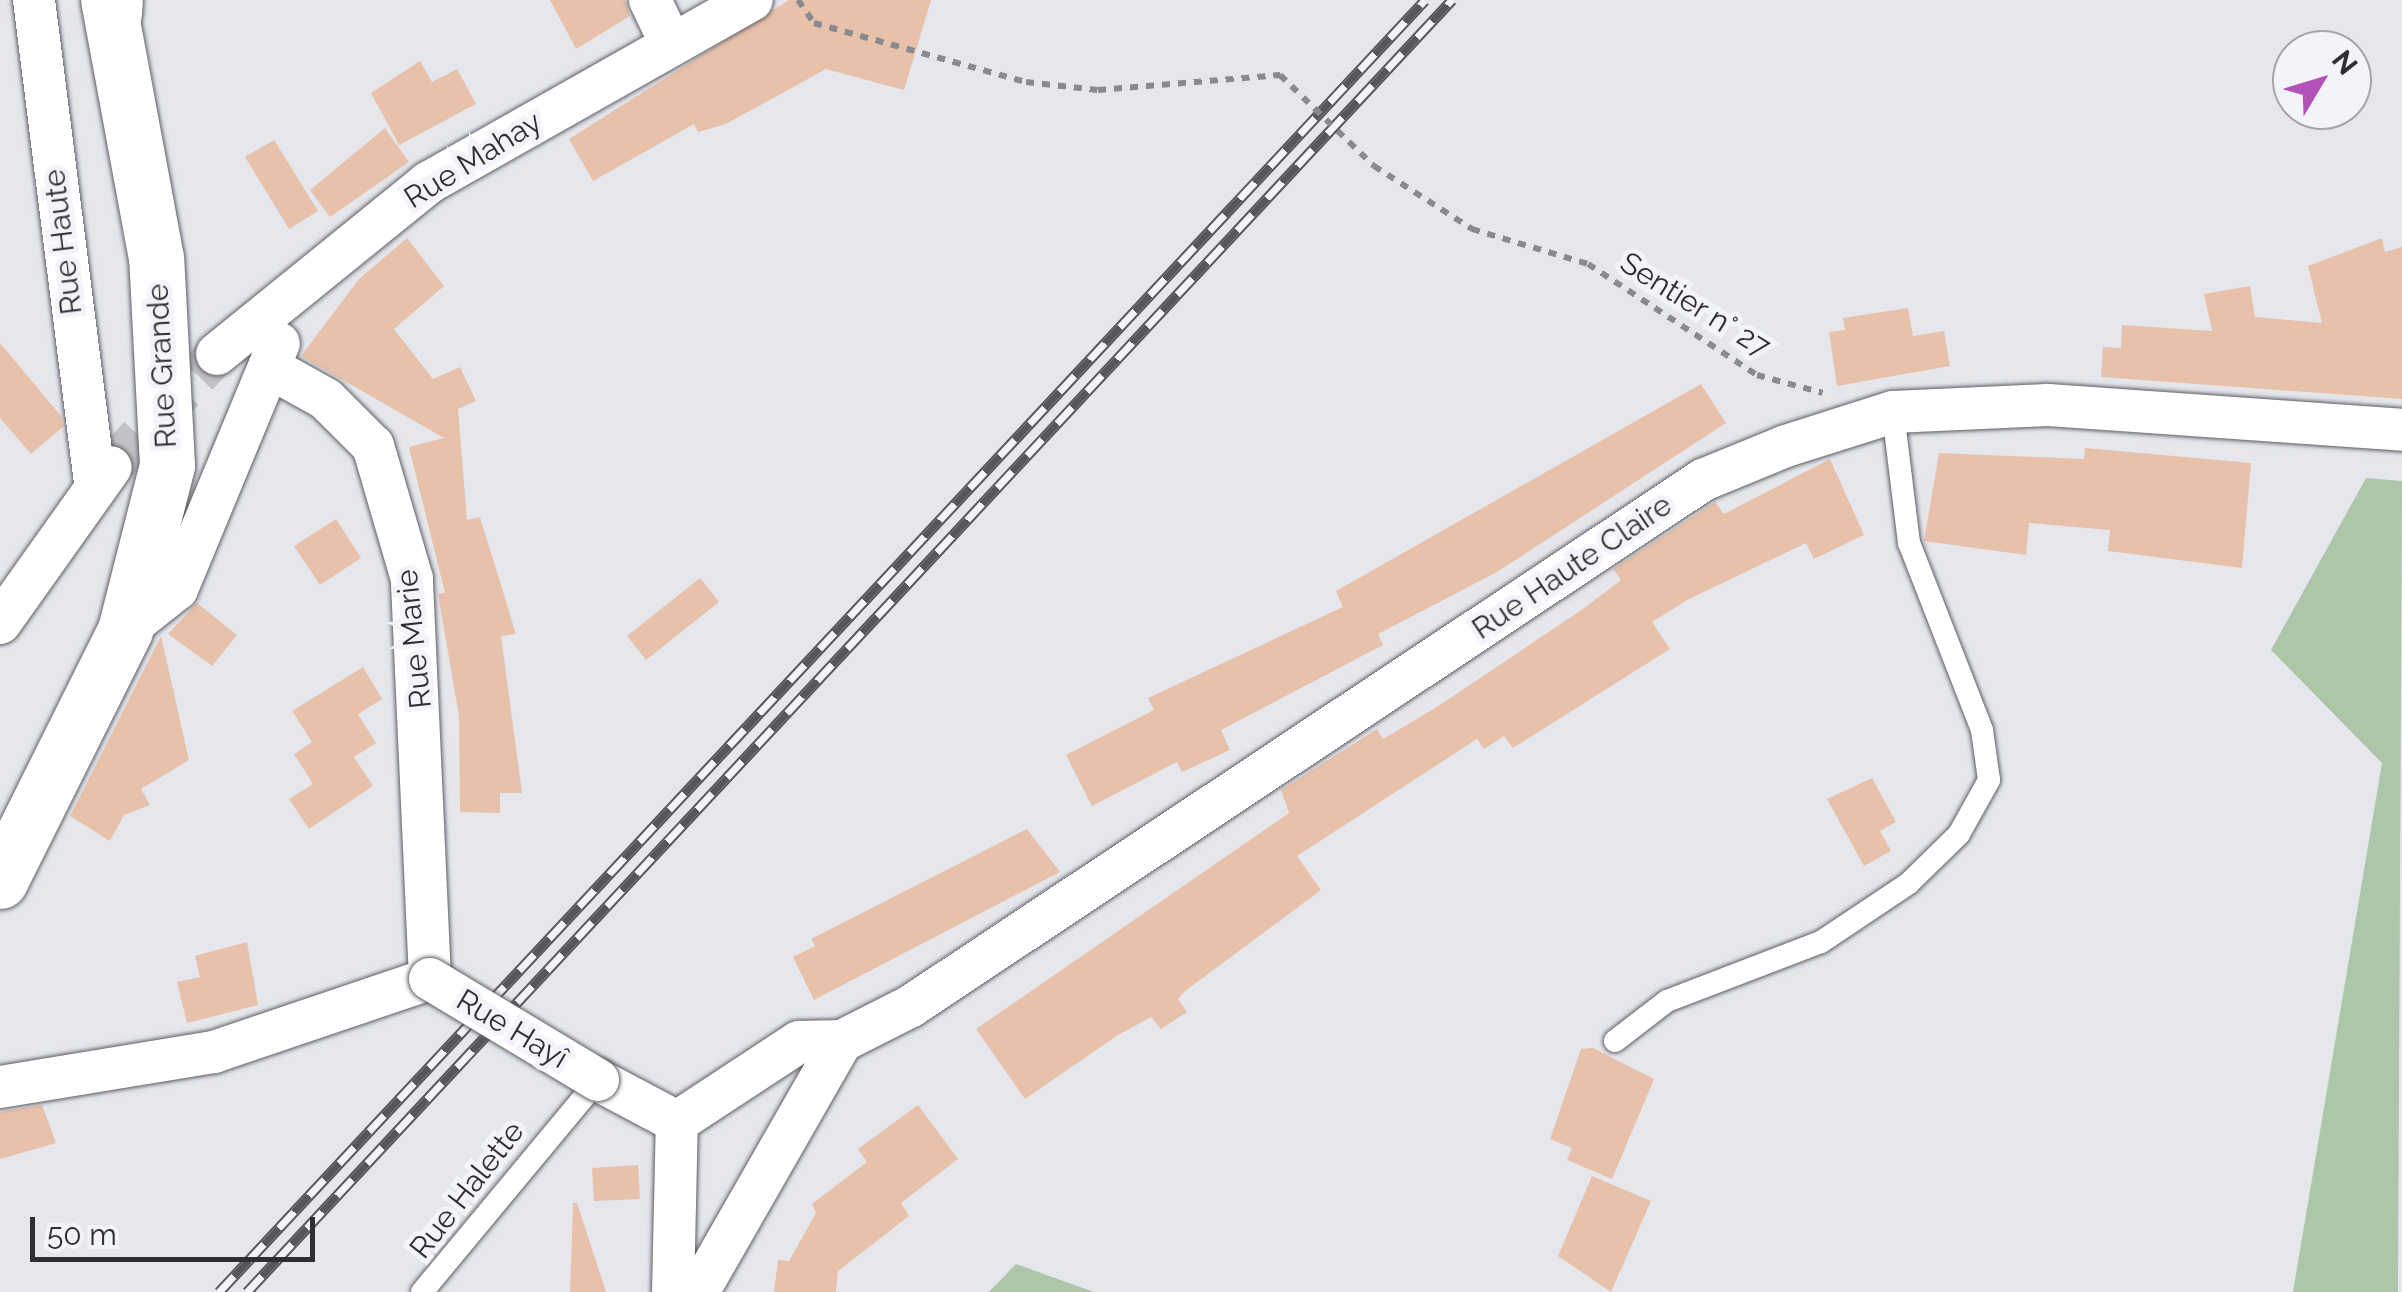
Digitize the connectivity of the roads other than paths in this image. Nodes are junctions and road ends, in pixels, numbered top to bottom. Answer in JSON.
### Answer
{"nodes":[{"id":1,"x":34,"y":0,"type":"edge"},
{"id":2,"x":650,"y":0,"type":"edge"},
{"id":3,"x":752,"y":0,"type":"edge"},
{"id":4,"x":112,"y":4,"type":"edge"},
{"id":5,"x":670,"y":42,"type":"junction"},
{"id":6,"x":288,"y":298,"type":"junction"},
{"id":7,"x":217,"y":354,"type":"tunnel mouth"},
{"id":8,"x":270,"y":368,"type":"junction"},
{"id":9,"x":1893,"y":412,"type":"junction"},
{"id":10,"x":2402,"y":430,"type":"edge"},
{"id":11,"x":0,"y":623,"type":"edge"},
{"id":12,"x":125,"y":630,"type":"junction"},
{"id":13,"x":0,"y":881,"type":"edge"},
{"id":14,"x":430,"y":980,"type":"junction"},
{"id":15,"x":842,"y":1041,"type":"junction"},
{"id":16,"x":1615,"y":1041,"type":"dead end"},
{"id":17,"x":598,"y":1080,"type":"junction"},
{"id":18,"x":0,"y":1087,"type":"edge"},
{"id":19,"x":677,"y":1122,"type":"junction"},
{"id":20,"x":422,"y":1292,"type":"edge"},
{"id":21,"x":673,"y":1292,"type":"edge"},
{"id":22,"x":698,"y":1292,"type":"edge"}],
"edges":[{"from":1,"to":11,"type":"street","name":"Rue Haute"},
{"from":2,"to":5,"type":"street"},
{"from":3,"to":5,"type":"street","name":"Rue Mahay"},
{"from":4,"to":12,"type":"street","name":"Rue Grande"},
{"from":5,"to":6,"type":"street","name":"Rue Mahay"},
{"from":6,"to":7,"type":"street","name":"Rue Mahay"},
{"from":6,"to":8,"type":"street"},
{"from":8,"to":12,"type":"street"},
{"from":8,"to":14,"type":"street","name":"Rue Marie"},
{"from":9,"to":10,"type":"street","name":"Rue Haute Claire"},
{"from":9,"to":15,"type":"street","name":"Rue Haute Claire"},
{"from":9,"to":16,"type":"lane"},
{"from":12,"to":13,"type":"street","name":"Rue Grande"},
{"from":14,"to":17,"type":"street","name":"Rue Hayî","bridge":true},
{"from":14,"to":18,"type":"street","name":"Rue Hayî"},
{"from":15,"to":19,"type":"street"},
{"from":15,"to":22,"type":"street"},
{"from":17,"to":19,"type":"street","name":"Rue Hayî"},
{"from":17,"to":20,"type":"lane","name":"Rue Halette"},
{"from":19,"to":21,"type":"street"}]}
